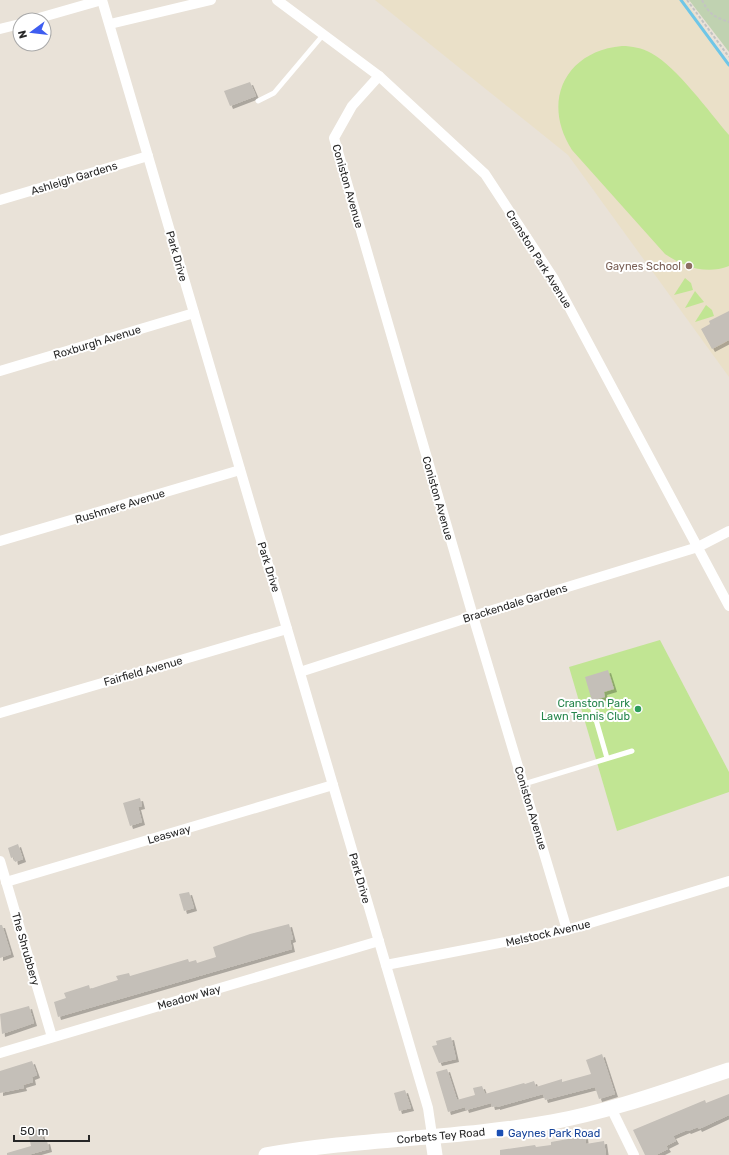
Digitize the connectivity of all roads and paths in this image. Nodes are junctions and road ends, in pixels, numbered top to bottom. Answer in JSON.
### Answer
{"nodes":[{"id":1,"x":102,"y":0,"type":"edge"},
{"id":2,"x":211,"y":0,"type":"edge"},
{"id":3,"x":277,"y":0,"type":"edge"},
{"id":4,"x":687,"y":0,"type":"edge"},
{"id":5,"x":702,"y":0,"type":"edge"},
{"id":6,"x":52,"y":14,"type":"edge"},
{"id":7,"x":729,"y":22,"type":"edge"},
{"id":8,"x":110,"y":24,"type":"junction"},
{"id":9,"x":12,"y":26,"type":"edge"},
{"id":10,"x":0,"y":29,"type":"edge"},
{"id":11,"x":323,"y":35,"type":"junction"},
{"id":12,"x":729,"y":58,"type":"edge"},
{"id":13,"x":379,"y":76,"type":"junction"},
{"id":14,"x":258,"y":101,"type":"dead end"},
{"id":15,"x":148,"y":156,"type":"junction"},
{"id":16,"x":0,"y":200,"type":"edge"},
{"id":17,"x":194,"y":313,"type":"junction"},
{"id":18,"x":0,"y":371,"type":"edge"},
{"id":19,"x":240,"y":470,"type":"junction"},
{"id":20,"x":729,"y":531,"type":"edge"},
{"id":21,"x":0,"y":542,"type":"edge"},
{"id":22,"x":698,"y":547,"type":"junction"},
{"id":23,"x":729,"y":606,"type":"edge"},
{"id":24,"x":473,"y":616,"type":"junction"},
{"id":25,"x":286,"y":629,"type":"junction"},
{"id":26,"x":300,"y":672,"type":"junction"},
{"id":27,"x":592,"y":706,"type":"dead end"},
{"id":28,"x":0,"y":713,"type":"edge"},
{"id":29,"x":632,"y":751,"type":"dead end"},
{"id":30,"x":607,"y":758,"type":"junction"},
{"id":31,"x":524,"y":784,"type":"junction"},
{"id":32,"x":333,"y":785,"type":"junction"},
{"id":33,"x":0,"y":861,"type":"edge"},
{"id":34,"x":729,"y":881,"type":"edge"},
{"id":35,"x":6,"y":882,"type":"junction"},
{"id":36,"x":567,"y":930,"type":"junction"},
{"id":37,"x":379,"y":941,"type":"junction"},
{"id":38,"x":386,"y":965,"type":"junction"},
{"id":39,"x":52,"y":1037,"type":"junction"},
{"id":40,"x":0,"y":1053,"type":"edge"},
{"id":41,"x":729,"y":1070,"type":"edge"},
{"id":42,"x":611,"y":1108,"type":"junction"},
{"id":43,"x":432,"y":1135,"type":"junction"},
{"id":44,"x":266,"y":1155,"type":"edge"},
{"id":45,"x":435,"y":1155,"type":"edge"},
{"id":46,"x":634,"y":1155,"type":"edge"}],
"edges":[{"from":1,"to":6,"type":"street"},
{"from":1,"to":8,"type":"street","name":"Park Drive"},
{"from":2,"to":8,"type":"street"},
{"from":3,"to":11,"type":"street","name":"Cranston Park Avenue"},
{"from":4,"to":12,"type":"path"},
{"from":5,"to":7,"type":"path"},
{"from":8,"to":15,"type":"street","name":"Park Drive"},
{"from":9,"to":10,"type":"street"},
{"from":11,"to":13,"type":"street","name":"Cranston Park Avenue"},
{"from":11,"to":14,"type":"lane"},
{"from":13,"to":22,"type":"street","name":"Cranston Park Avenue"},
{"from":13,"to":24,"type":"street","name":"Coniston Avenue"},
{"from":15,"to":16,"type":"street","name":"Ashleigh Gardens"},
{"from":15,"to":17,"type":"street","name":"Park Drive"},
{"from":17,"to":18,"type":"street","name":"Roxburgh Avenue"},
{"from":17,"to":19,"type":"street","name":"Park Drive"},
{"from":19,"to":21,"type":"street","name":"Rushmere Avenue"},
{"from":19,"to":25,"type":"street","name":"Park Drive"},
{"from":20,"to":22,"type":"street","name":"Brackendale Gardens"},
{"from":22,"to":23,"type":"street","name":"Cranston Park Avenue"},
{"from":22,"to":24,"type":"street","name":"Brackendale Gardens"},
{"from":24,"to":26,"type":"street","name":"Brackendale Gardens"},
{"from":24,"to":31,"type":"street","name":"Coniston Avenue"},
{"from":25,"to":26,"type":"street","name":"Park Drive"},
{"from":25,"to":28,"type":"street","name":"Fairfield Avenue"},
{"from":26,"to":32,"type":"street","name":"Park Drive"},
{"from":27,"to":30,"type":"lane"},
{"from":29,"to":30,"type":"lane"},
{"from":30,"to":31,"type":"lane"},
{"from":31,"to":36,"type":"street","name":"Coniston Avenue"},
{"from":32,"to":35,"type":"street","name":"Leasway"},
{"from":32,"to":37,"type":"street","name":"Park Drive"},
{"from":33,"to":35,"type":"street","name":"The Shrubbery"},
{"from":34,"to":36,"type":"street","name":"Melstock Avenue"},
{"from":35,"to":39,"type":"street","name":"The Shrubbery"},
{"from":36,"to":38,"type":"street","name":"Melstock Avenue"},
{"from":37,"to":38,"type":"street","name":"Park Drive"},
{"from":37,"to":39,"type":"street","name":"Meadow Way"},
{"from":38,"to":43,"type":"street","name":"Park Drive"},
{"from":39,"to":40,"type":"street","name":"Meadow Way"},
{"from":41,"to":42,"type":"main road","name":"Corbets Tey Road"},
{"from":42,"to":43,"type":"main road","name":"Corbets Tey Road"},
{"from":42,"to":46,"type":"street"},
{"from":43,"to":44,"type":"main road","name":"Corbets Tey Road"},
{"from":43,"to":45,"type":"main road"}]}
